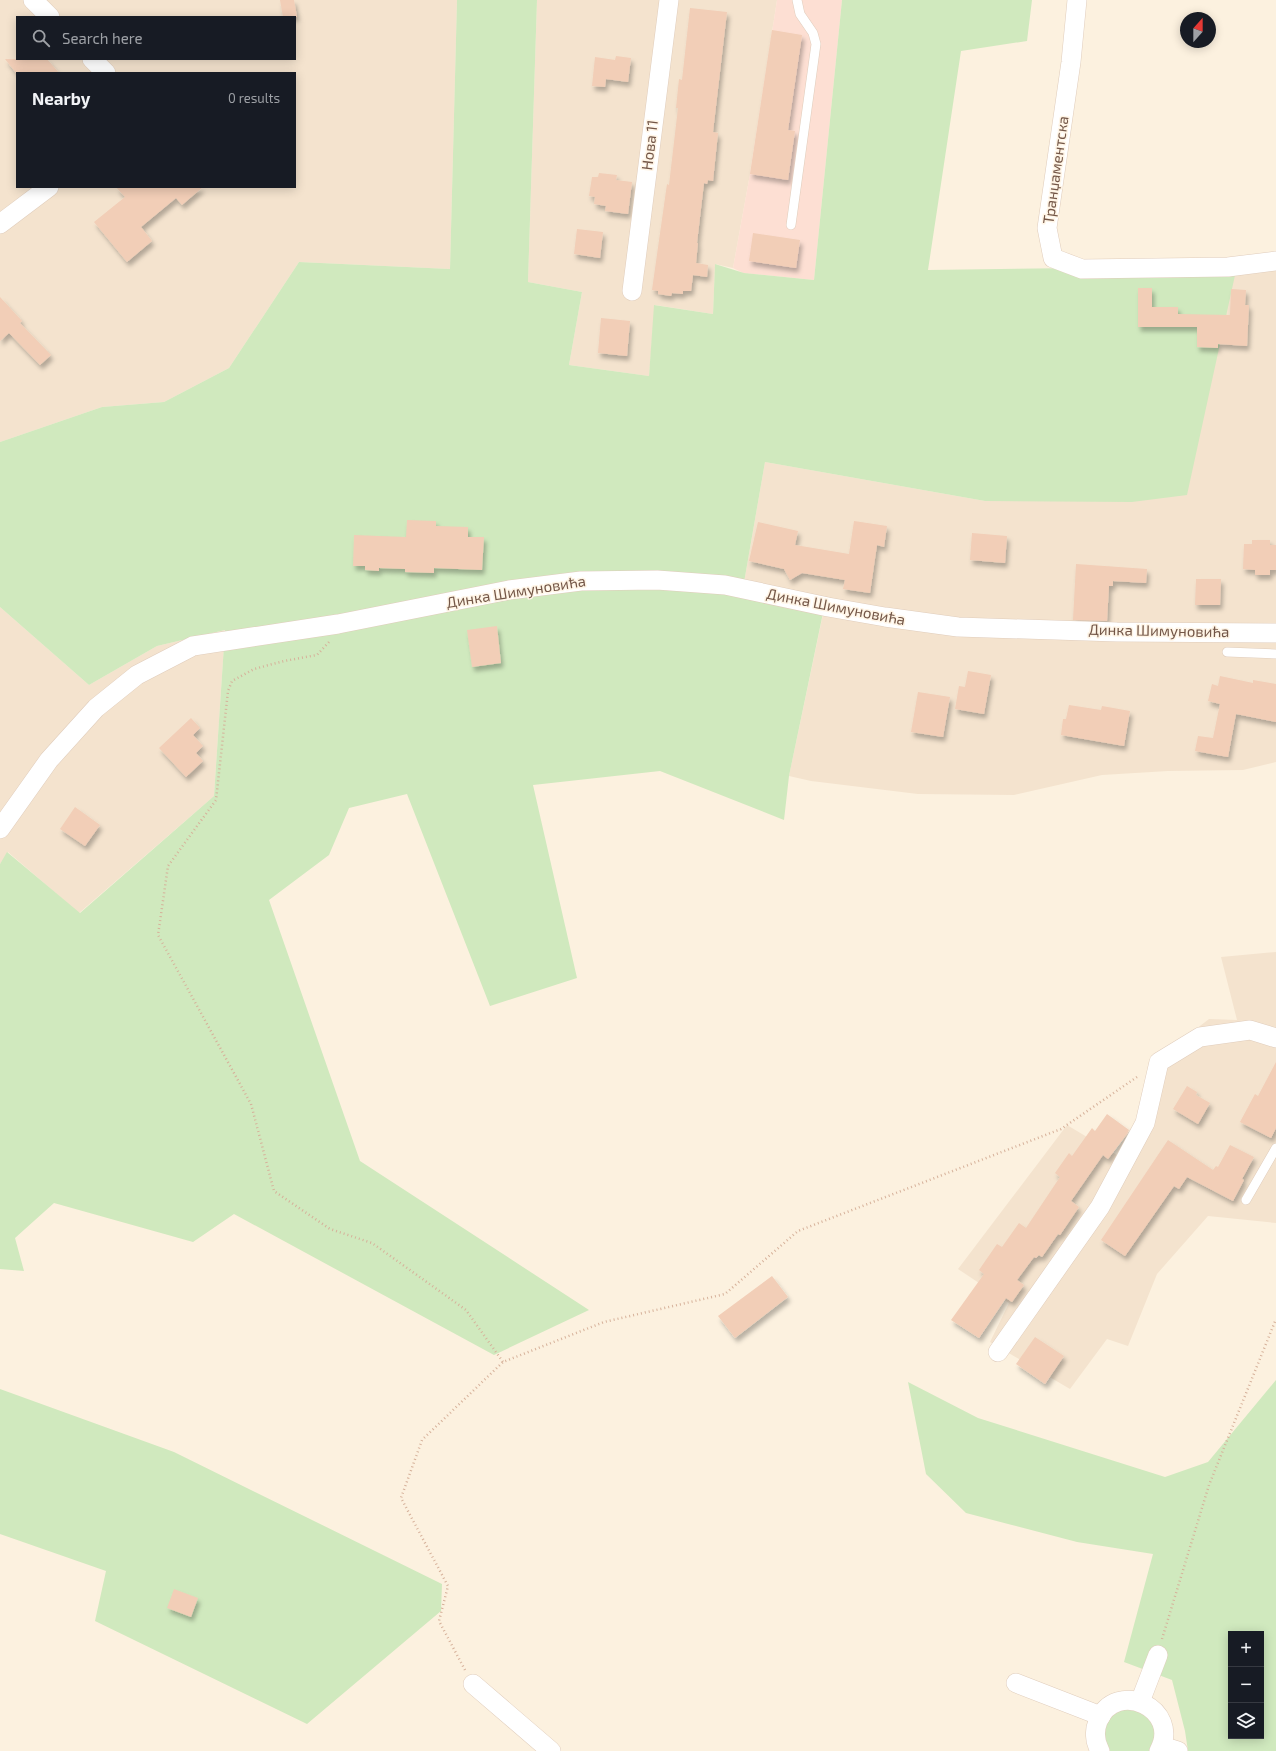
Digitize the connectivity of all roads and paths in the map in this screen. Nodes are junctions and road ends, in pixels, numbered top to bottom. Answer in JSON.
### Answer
{"nodes":[{"id":1,"x":33,"y":0,"type":"edge"},
{"id":2,"x":669,"y":0,"type":"edge"},
{"id":3,"x":797,"y":0,"type":"edge"},
{"id":4,"x":1077,"y":0,"type":"edge"},
{"id":5,"x":49,"y":16,"type":"edge"},
{"id":6,"x":93,"y":60,"type":"edge"},
{"id":7,"x":105,"y":72,"type":"edge"},
{"id":8,"x":48,"y":188,"type":"edge"},
{"id":9,"x":0,"y":224,"type":"edge"},
{"id":10,"x":791,"y":225,"type":"dead end"},
{"id":11,"x":1276,"y":261,"type":"edge"},
{"id":12,"x":632,"y":291,"type":"dead end"},
{"id":13,"x":338,"y":624,"type":"junction"},
{"id":14,"x":1276,"y":634,"type":"edge"},
{"id":15,"x":1227,"y":652,"type":"dead end"},
{"id":16,"x":1276,"y":654,"type":"edge"},
{"id":17,"x":0,"y":829,"type":"edge"},
{"id":18,"x":1276,"y":1038,"type":"edge"},
{"id":19,"x":1159,"y":1062,"type":"junction"},
{"id":20,"x":1276,"y":1148,"type":"edge"},
{"id":21,"x":1246,"y":1200,"type":"dead end"},
{"id":22,"x":1276,"y":1319,"type":"edge"},
{"id":23,"x":998,"y":1352,"type":"dead end"},
{"id":24,"x":503,"y":1362,"type":"junction"},
{"id":25,"x":1158,"y":1655,"type":"joint"},
{"id":26,"x":1016,"y":1682,"type":"dead end"},
{"id":27,"x":473,"y":1684,"type":"joint"},
{"id":28,"x":1140,"y":1702,"type":"junction"},
{"id":29,"x":1100,"y":1716,"type":"junction"},
{"id":30,"x":1166,"y":1749,"type":"edge"},
{"id":31,"x":551,"y":1751,"type":"edge"},
{"id":32,"x":1100,"y":1751,"type":"edge"}],
"edges":[{"from":1,"to":5,"type":"street"},
{"from":2,"to":12,"type":"street","name":"Нова 11"},
{"from":3,"to":10,"type":"lane"},
{"from":4,"to":11,"type":"street","name":"Транџаментска"},
{"from":6,"to":7,"type":"street"},
{"from":8,"to":9,"type":"street"},
{"from":13,"to":14,"type":"street","name":"Динка Шимуновића"},
{"from":13,"to":17,"type":"street","name":"Динка Шимуновића"},
{"from":13,"to":24,"type":"path"},
{"from":15,"to":16,"type":"lane"},
{"from":18,"to":19,"type":"street"},
{"from":19,"to":23,"type":"street"},
{"from":19,"to":24,"type":"path"},
{"from":20,"to":21,"type":"lane"},
{"from":22,"to":25,"type":"path"},
{"from":24,"to":27,"type":"path"},
{"from":25,"to":28,"type":"street"},
{"from":26,"to":29,"type":"street"},
{"from":27,"to":31,"type":"street"},
{"from":28,"to":29,"type":"street"},
{"from":28,"to":30,"type":"street"},
{"from":29,"to":32,"type":"street"}]}
